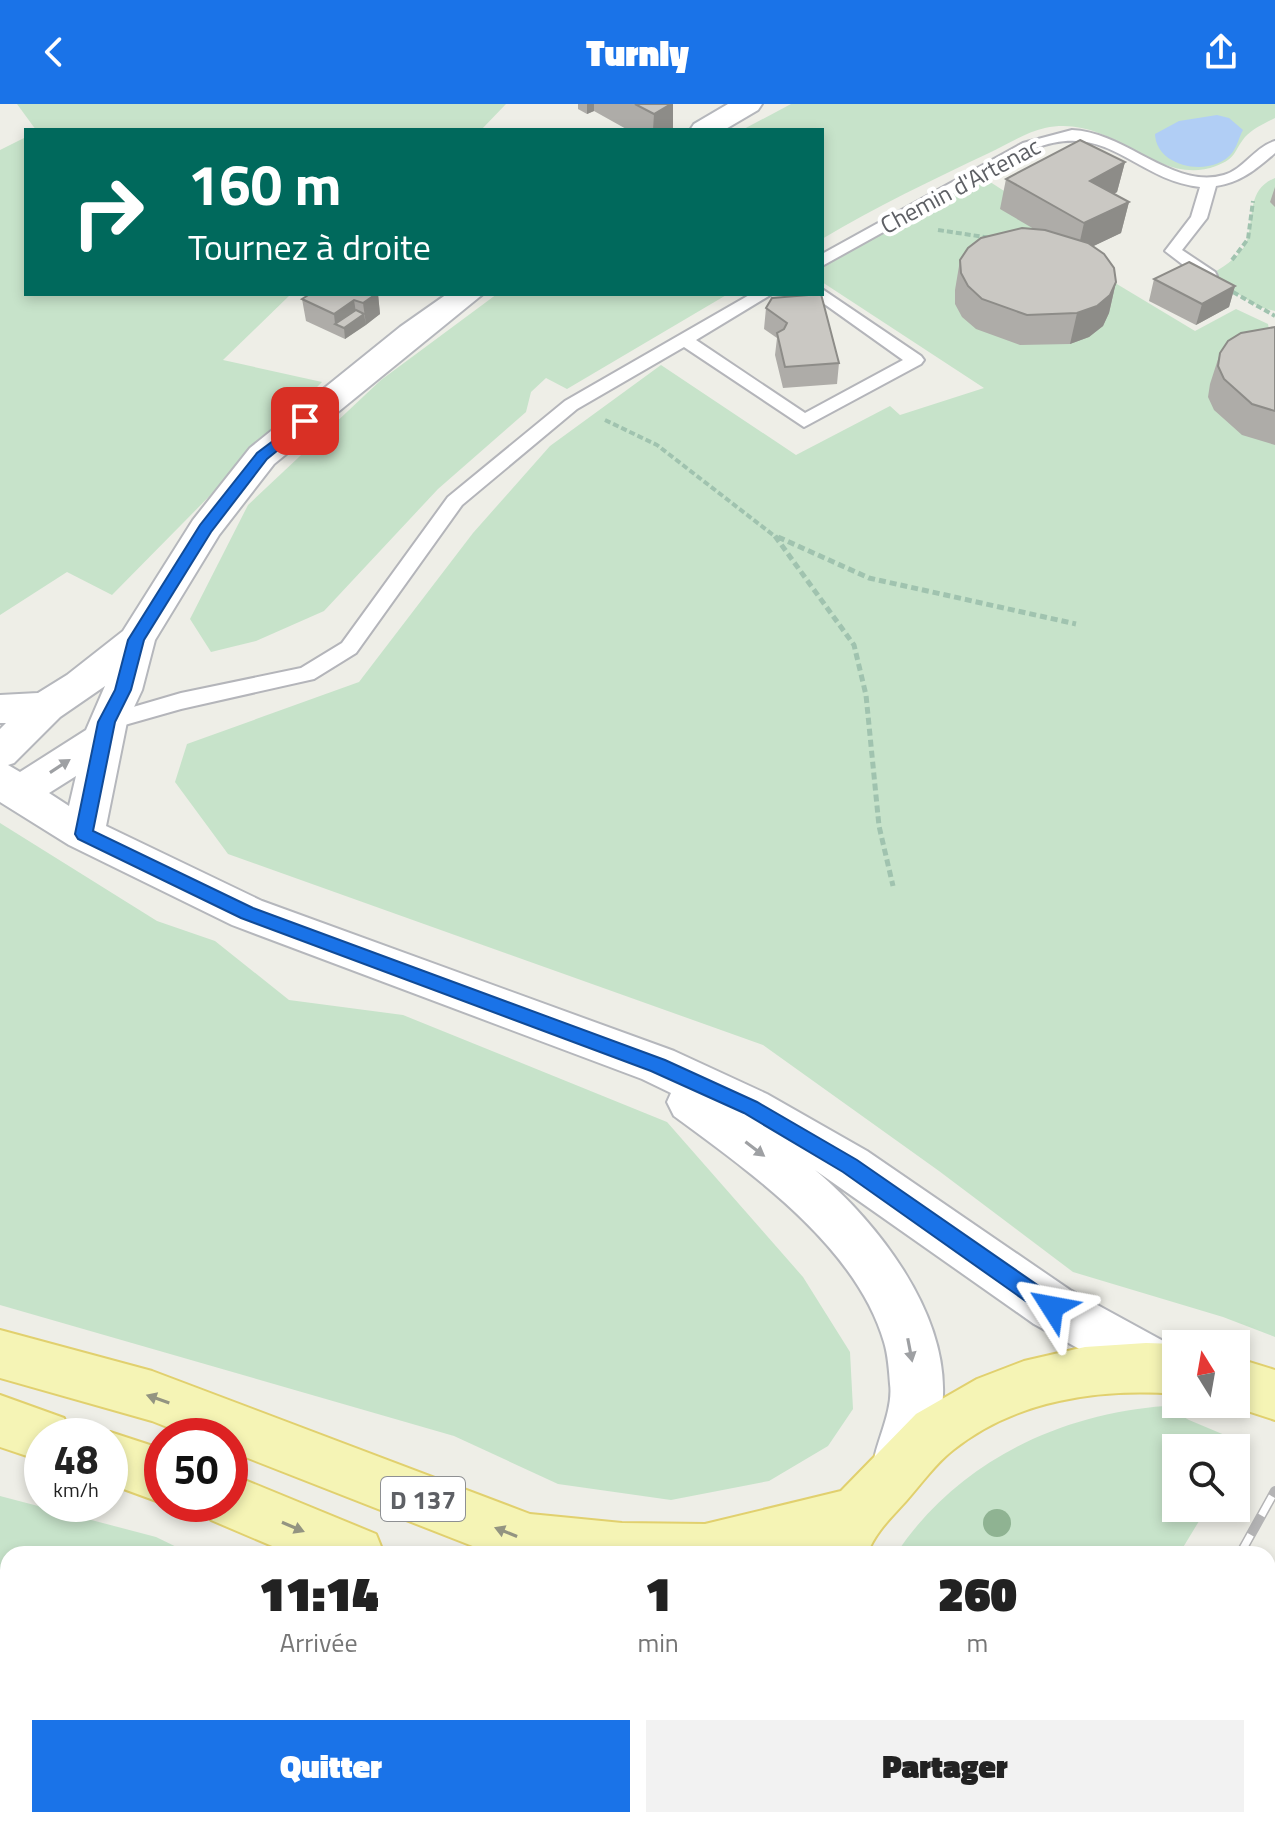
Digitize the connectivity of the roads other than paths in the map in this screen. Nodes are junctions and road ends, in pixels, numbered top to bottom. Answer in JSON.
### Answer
{"nodes":[{"id":1,"x":748,"y":104,"type":"edge"},
{"id":2,"x":707,"y":128,"type":"edge"},
{"id":3,"x":1272,"y":151,"type":"edge"},
{"id":4,"x":1210,"y":181,"type":"junction"},
{"id":5,"x":824,"y":260,"type":"edge"},
{"id":6,"x":1209,"y":276,"type":"edge"},
{"id":7,"x":824,"y":295,"type":"edge"},
{"id":8,"x":464,"y":296,"type":"edge"},
{"id":9,"x":759,"y":296,"type":"edge"},
{"id":10,"x":683,"y":339,"type":"junction"},
{"id":11,"x":136,"y":640,"type":"junction"},
{"id":12,"x":81,"y":685,"type":"junction"},
{"id":13,"x":181,"y":701,"type":"junction"},
{"id":14,"x":46,"y":707,"type":"junction"},
{"id":15,"x":0,"y":709,"type":"edge"},
{"id":16,"x":111,"y":717,"type":"junction"},
{"id":17,"x":0,"y":753,"type":"edge"},
{"id":18,"x":9,"y":786,"type":"edge"},
{"id":19,"x":84,"y":834,"type":"junction"},
{"id":20,"x":571,"y":1032,"type":"junction"},
{"id":21,"x":0,"y":1354,"type":"edge"},
{"id":22,"x":1162,"y":1365,"type":"edge"},
{"id":23,"x":1162,"y":1368,"type":"edge"},
{"id":24,"x":1250,"y":1387,"type":"edge"},
{"id":25,"x":1275,"y":1395,"type":"edge"},
{"id":26,"x":0,"y":1421,"type":"edge"},
{"id":27,"x":24,"y":1429,"type":"edge"},
{"id":28,"x":900,"y":1466,"type":"junction"},
{"id":29,"x":248,"y":1509,"type":"edge"},
{"id":30,"x":848,"y":1534,"type":"edge"},
{"id":31,"x":337,"y":1546,"type":"edge"},
{"id":32,"x":576,"y":1546,"type":"edge"},
{"id":33,"x":733,"y":1546,"type":"edge"}],
"edges":[{"from":1,"to":2,"type":"main road"},
{"from":3,"to":4,"type":"lane","name":"Chemin d'Artenac"},
{"from":4,"to":5,"type":"lane","name":"Chemin d'Artenac"},
{"from":4,"to":6,"type":"lane"},
{"from":7,"to":10,"type":"lane"},
{"from":8,"to":11,"type":"main road"},
{"from":9,"to":10,"type":"lane"},
{"from":10,"to":13,"type":"lane"},
{"from":11,"to":12,"type":"main road"},
{"from":11,"to":16,"type":"main road"},
{"from":12,"to":14,"type":"main road"},
{"from":12,"to":16,"type":"lane"},
{"from":13,"to":16,"type":"lane"},
{"from":13,"to":16,"type":"lane"},
{"from":14,"to":15,"type":"main road"},
{"from":14,"to":17,"type":"main road"},
{"from":18,"to":16,"type":"main road","one_way":true},
{"from":16,"to":19,"type":"main road"},
{"from":18,"to":19,"type":"main road"},
{"from":19,"to":20,"type":"main road"},
{"from":20,"to":22,"type":"main road"},
{"from":20,"to":28,"type":"main road","one_way":true},
{"from":32,"to":21,"type":"main road","number":"D 137","one_way":true},
{"from":23,"to":28,"type":"main road"},
{"from":24,"to":25,"type":"main road"},
{"from":26,"to":27,"type":"main road"},
{"from":28,"to":30,"type":"main road"},
{"from":29,"to":31,"type":"main road","number":"D 137","one_way":true},
{"from":30,"to":33,"type":"main road","number":"D 137","one_way":true}]}
